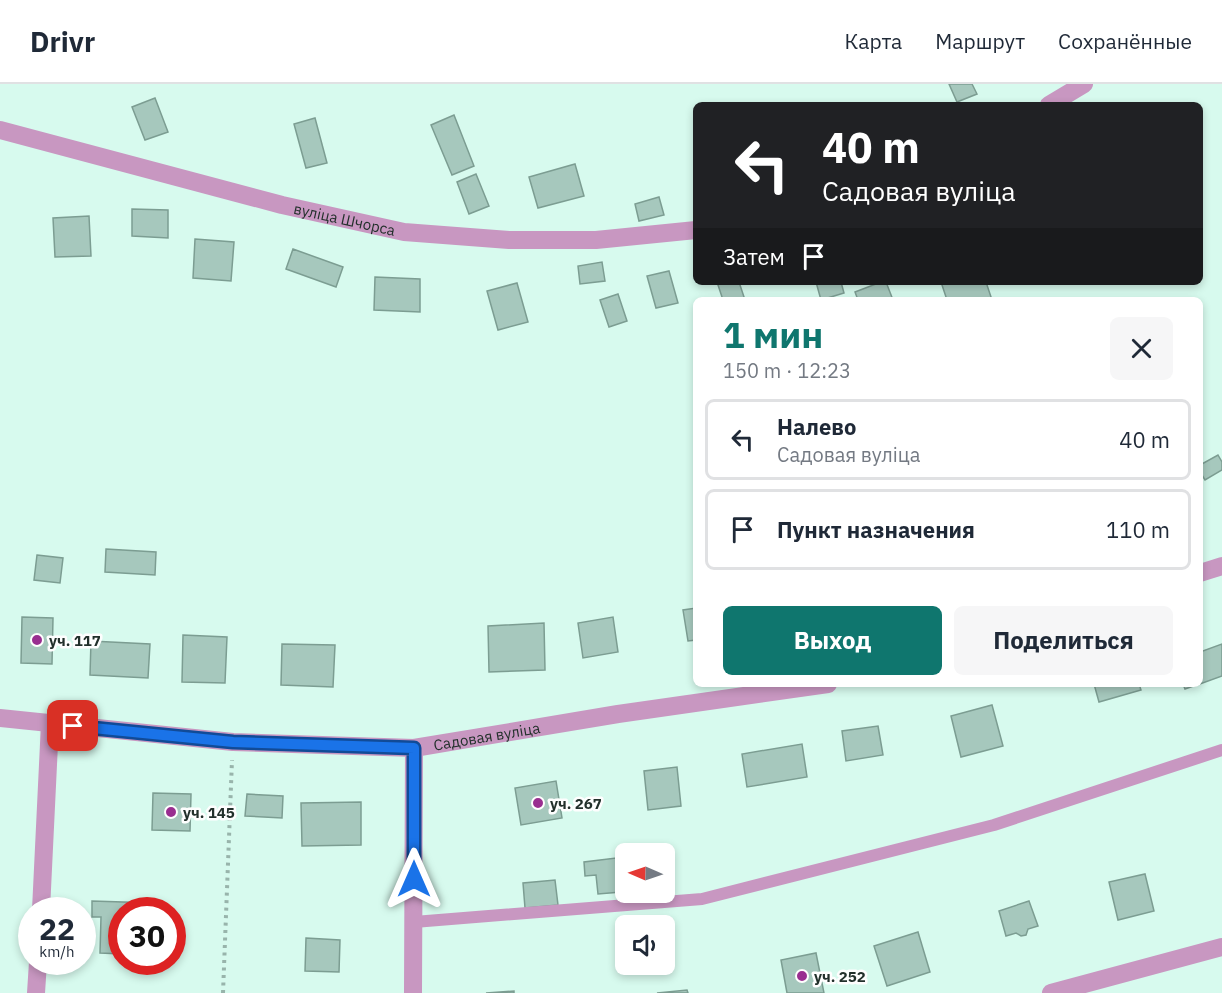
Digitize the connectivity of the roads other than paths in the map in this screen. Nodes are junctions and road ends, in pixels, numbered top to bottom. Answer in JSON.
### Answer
{"nodes":[{"id":1,"x":1084,"y":84,"type":"edge"},
{"id":2,"x":1054,"y":102,"type":"edge"},
{"id":3,"x":0,"y":130,"type":"edge"},
{"id":4,"x":693,"y":230,"type":"edge"},
{"id":5,"x":1222,"y":566,"type":"edge"},
{"id":6,"x":1203,"y":572,"type":"edge"},
{"id":7,"x":807,"y":687,"type":"edge"},
{"id":8,"x":0,"y":718,"type":"edge"},
{"id":9,"x":51,"y":723,"type":"junction"},
{"id":10,"x":414,"y":748,"type":"junction"},
{"id":11,"x":1222,"y":750,"type":"edge"},
{"id":12,"x":42,"y":897,"type":"edge"},
{"id":13,"x":414,"y":922,"type":"junction"},
{"id":14,"x":1222,"y":947,"type":"edge"},
{"id":15,"x":37,"y":975,"type":"edge"},
{"id":16,"x":36,"y":993,"type":"edge"},
{"id":17,"x":413,"y":993,"type":"edge"},
{"id":18,"x":1051,"y":993,"type":"edge"}],
"edges":[{"from":1,"to":2,"type":"street"},
{"from":3,"to":4,"type":"street","name":"вуліца Шчорса"},
{"from":5,"to":6,"type":"street"},
{"from":7,"to":10,"type":"street","name":"Садовая вуліца"},
{"from":8,"to":9,"type":"street","name":"Садовая вуліца"},
{"from":9,"to":10,"type":"street","name":"Садовая вуліца"},
{"from":9,"to":12,"type":"street"},
{"from":10,"to":13,"type":"street"},
{"from":11,"to":13,"type":"lane"},
{"from":13,"to":17,"type":"street"},
{"from":14,"to":18,"type":"street"},
{"from":15,"to":16,"type":"street"}]}
